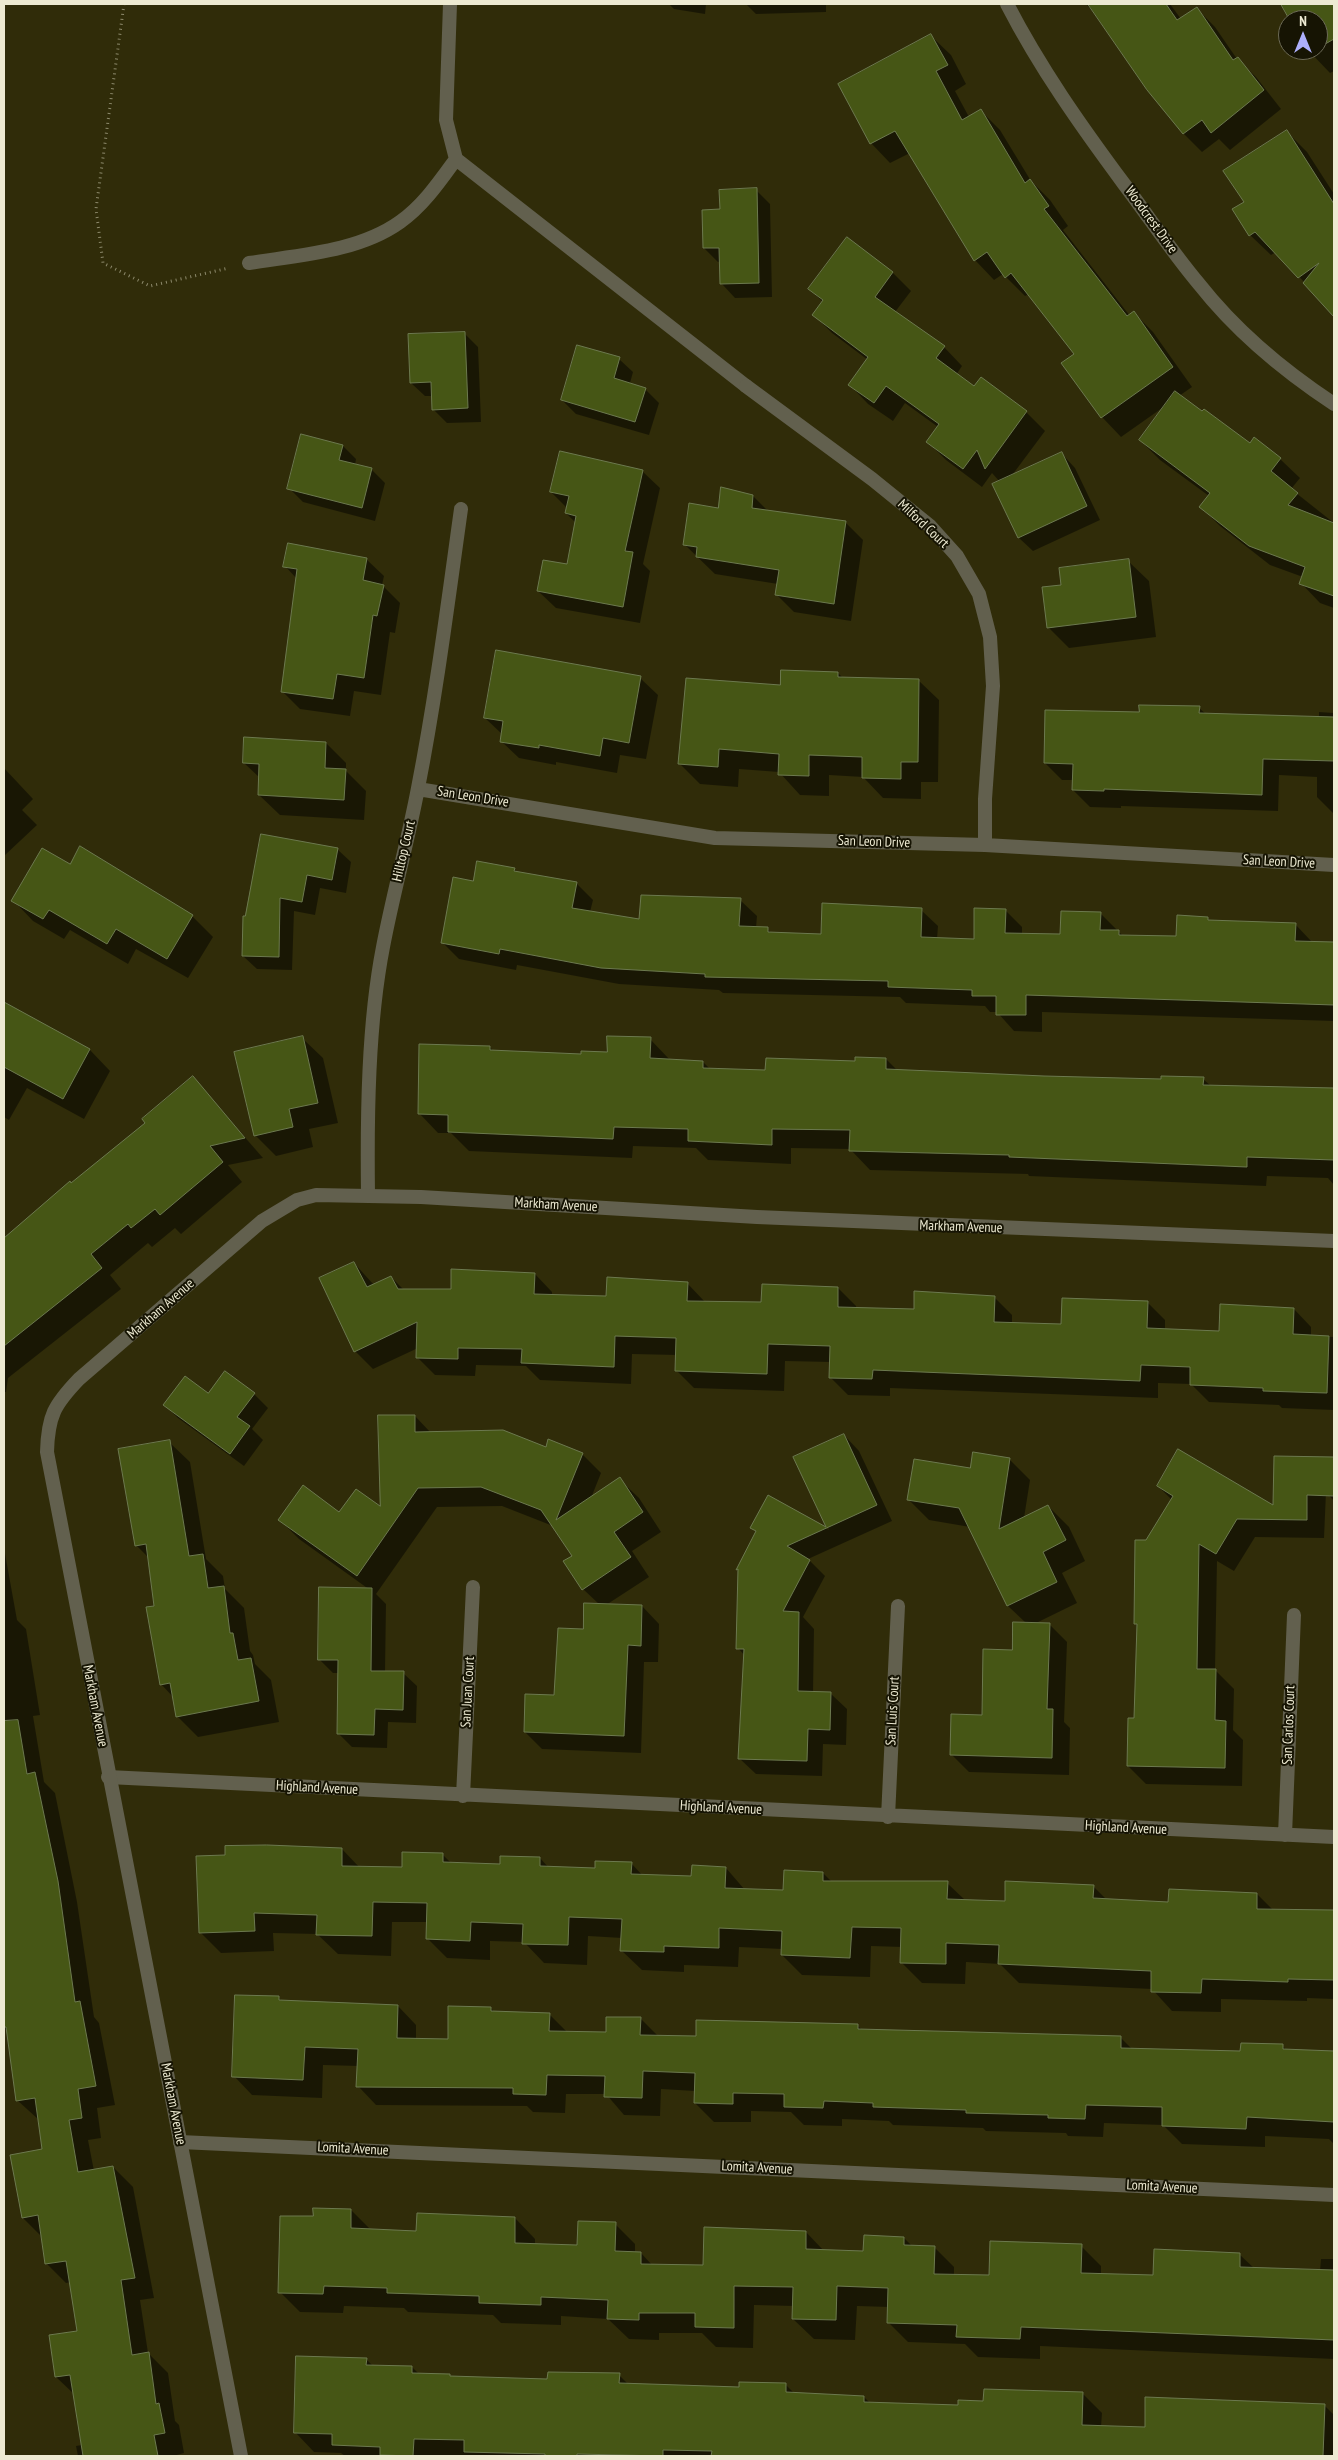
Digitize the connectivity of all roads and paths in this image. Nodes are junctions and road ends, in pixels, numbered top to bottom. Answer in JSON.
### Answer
{"nodes":[{"id":1,"x":124,"y":4,"type":"edge"},
{"id":2,"x":450,"y":4,"type":"edge"},
{"id":3,"x":1007,"y":4,"type":"edge"},
{"id":4,"x":456,"y":159,"type":"junction"},
{"id":5,"x":249,"y":263,"type":"joint"},
{"id":6,"x":1334,"y":404,"type":"edge"},
{"id":7,"x":461,"y":508,"type":"dead end"},
{"id":8,"x":418,"y":789,"type":"junction"},
{"id":9,"x":985,"y":846,"type":"junction"},
{"id":10,"x":1334,"y":865,"type":"edge"},
{"id":11,"x":368,"y":1195,"type":"junction"},
{"id":12,"x":1334,"y":1241,"type":"edge"},
{"id":13,"x":473,"y":1587,"type":"dead end"},
{"id":14,"x":898,"y":1606,"type":"dead end"},
{"id":15,"x":1294,"y":1615,"type":"dead end"},
{"id":16,"x":108,"y":1777,"type":"junction"},
{"id":17,"x":463,"y":1796,"type":"junction"},
{"id":18,"x":888,"y":1817,"type":"junction"},
{"id":19,"x":1285,"y":1835,"type":"junction"},
{"id":20,"x":1334,"y":1837,"type":"edge"},
{"id":21,"x":180,"y":2142,"type":"junction"},
{"id":22,"x":1334,"y":2195,"type":"edge"},
{"id":23,"x":241,"y":2456,"type":"edge"}],
"edges":[{"from":1,"to":5,"type":"path"},
{"from":2,"to":4,"type":"street"},
{"from":3,"to":6,"type":"street","name":"Woodcrest Drive"},
{"from":4,"to":5,"type":"street"},
{"from":4,"to":9,"type":"street","name":"Milford Court"},
{"from":7,"to":8,"type":"street","name":"Hilltop Court"},
{"from":8,"to":9,"type":"street","name":"San Leon Drive"},
{"from":8,"to":11,"type":"street","name":"Hilltop Court"},
{"from":9,"to":10,"type":"street","name":"San Leon Drive"},
{"from":11,"to":12,"type":"street","name":"Markham Avenue"},
{"from":11,"to":16,"type":"street","name":"Markham Avenue"},
{"from":13,"to":17,"type":"street","name":"San Juan Court"},
{"from":14,"to":18,"type":"street","name":"San Luis Court"},
{"from":15,"to":19,"type":"street","name":"San Carlos Court"},
{"from":16,"to":17,"type":"street","name":"Highland Avenue"},
{"from":16,"to":21,"type":"street","name":"Markham Avenue"},
{"from":17,"to":18,"type":"street","name":"Highland Avenue"},
{"from":18,"to":19,"type":"street","name":"Highland Avenue"},
{"from":19,"to":20,"type":"street","name":"Highland Avenue"},
{"from":21,"to":22,"type":"street","name":"Lomita Avenue"},
{"from":21,"to":23,"type":"street","name":"Markham Avenue"}]}
